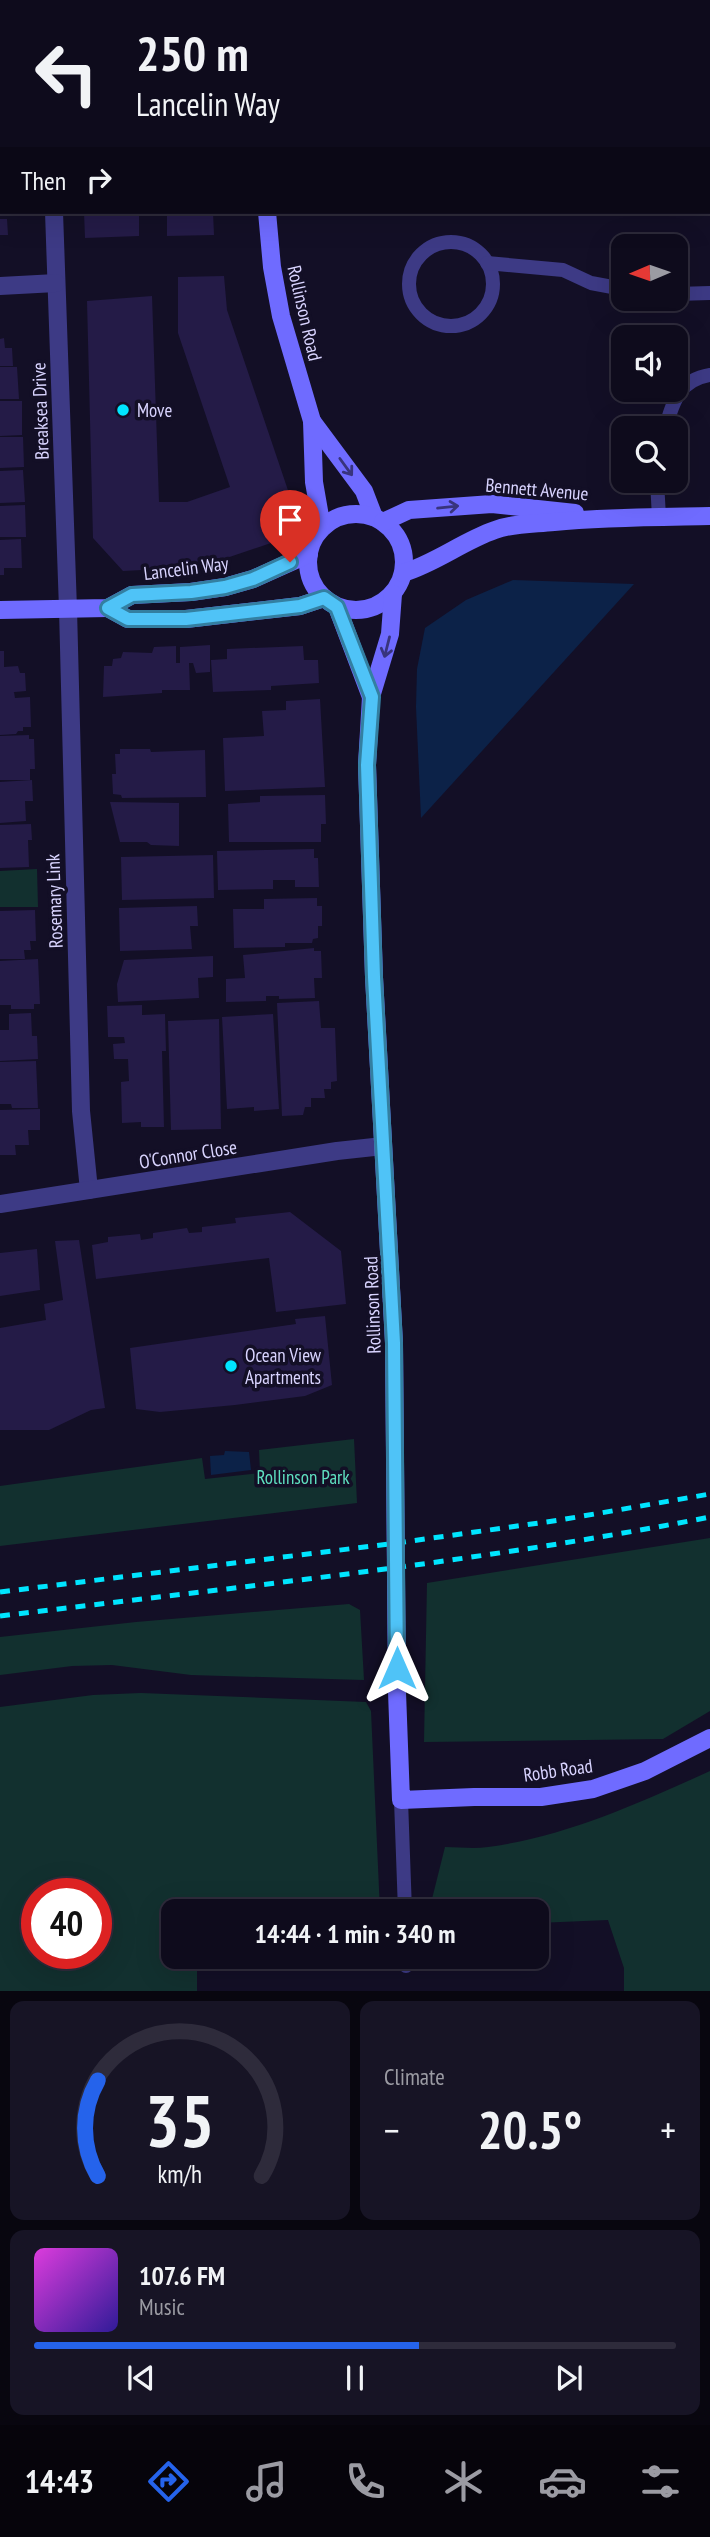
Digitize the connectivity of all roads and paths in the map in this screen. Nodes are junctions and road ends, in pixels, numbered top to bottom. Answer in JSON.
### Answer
{"nodes":[{"id":1,"x":54,"y":214,"type":"edge"},
{"id":2,"x":267,"y":214,"type":"edge"},
{"id":3,"x":488,"y":263,"type":"junction"},
{"id":4,"x":56,"y":283,"type":"junction"},
{"id":5,"x":0,"y":286,"type":"edge"},
{"id":6,"x":611,"y":287,"type":"edge"},
{"id":7,"x":710,"y":293,"type":"edge"},
{"id":8,"x":688,"y":294,"type":"edge"},
{"id":9,"x":710,"y":375,"type":"edge"},
{"id":10,"x":669,"y":416,"type":"edge"},
{"id":11,"x":312,"y":421,"type":"junction"},
{"id":12,"x":658,"y":493,"type":"edge"},
{"id":13,"x":710,"y":516,"type":"edge"},
{"id":14,"x":606,"y":517,"type":"junction"},
{"id":15,"x":659,"y":517,"type":"junction"},
{"id":16,"x":379,"y":519,"type":"junction"},
{"id":17,"x":322,"y":528,"type":"junction"},
{"id":18,"x":309,"y":554,"type":"junction"},
{"id":19,"x":403,"y":573,"type":"junction"},
{"id":20,"x":393,"y":594,"type":"junction"},
{"id":21,"x":330,"y":603,"type":"junction"},
{"id":22,"x":108,"y":608,"type":"junction"},
{"id":23,"x":68,"y":609,"type":"junction"},
{"id":24,"x":0,"y":610,"type":"edge"},
{"id":25,"x":372,"y":697,"type":"junction"},
{"id":26,"x":383,"y":1146,"type":"junction"},
{"id":27,"x":89,"y":1190,"type":"junction"},
{"id":28,"x":0,"y":1204,"type":"edge"},
{"id":29,"x":710,"y":1738,"type":"edge"},
{"id":30,"x":401,"y":1800,"type":"junction"},
{"id":31,"x":404,"y":1899,"type":"edge"}],
"edges":[{"from":1,"to":4,"type":"street","name":"Breaksea Drive"},
{"from":2,"to":11,"type":"street","name":"Rollinson Road"},
{"from":3,"to":3,"type":"lane"},
{"from":3,"to":6,"type":"lane"},
{"from":4,"to":5,"type":"street"},
{"from":4,"to":23,"type":"street","name":"Breaksea Drive"},
{"from":7,"to":8,"type":"lane"},
{"from":9,"to":10,"type":"lane"},
{"from":11,"to":16,"type":"street","name":"Rollinson Road","one_way":true},
{"from":11,"to":17,"type":"street","name":"Rollinson Road"},
{"from":12,"to":15,"type":"lane"},
{"from":13,"to":15,"type":"street","name":"Bennett Avenue"},
{"from":14,"to":15,"type":"street","name":"Bennett Avenue"},
{"from":16,"to":14,"type":"street","name":"Bennett Avenue","one_way":true},
{"from":14,"to":19,"type":"street","name":"Bennett Avenue"},
{"from":16,"to":17,"type":"street"},
{"from":16,"to":19,"type":"street"},
{"from":17,"to":18,"type":"street"},
{"from":18,"to":21,"type":"street"},
{"from":18,"to":22,"type":"street","name":"Lancelin Way"},
{"from":19,"to":20,"type":"street"},
{"from":20,"to":21,"type":"street"},
{"from":20,"to":25,"type":"street","name":"Rollinson Road","one_way":true},
{"from":21,"to":22,"type":"street","name":"Lancelin Way"},
{"from":21,"to":25,"type":"street","name":"Rollinson Road"},
{"from":22,"to":23,"type":"street","name":"Lancelin Way"},
{"from":23,"to":24,"type":"street","name":"Lancelin Way"},
{"from":23,"to":27,"type":"street","name":"Rosemary Link"},
{"from":25,"to":26,"type":"street","name":"Rollinson Road"},
{"from":26,"to":27,"type":"street","name":"O'Connor Close"},
{"from":26,"to":30,"type":"street","name":"Rollinson Road"},
{"from":27,"to":28,"type":"street","name":"O'Connor Close"},
{"from":29,"to":30,"type":"street","name":"Robb Road"},
{"from":30,"to":31,"type":"lane","name":"Rollinson Road"}]}
